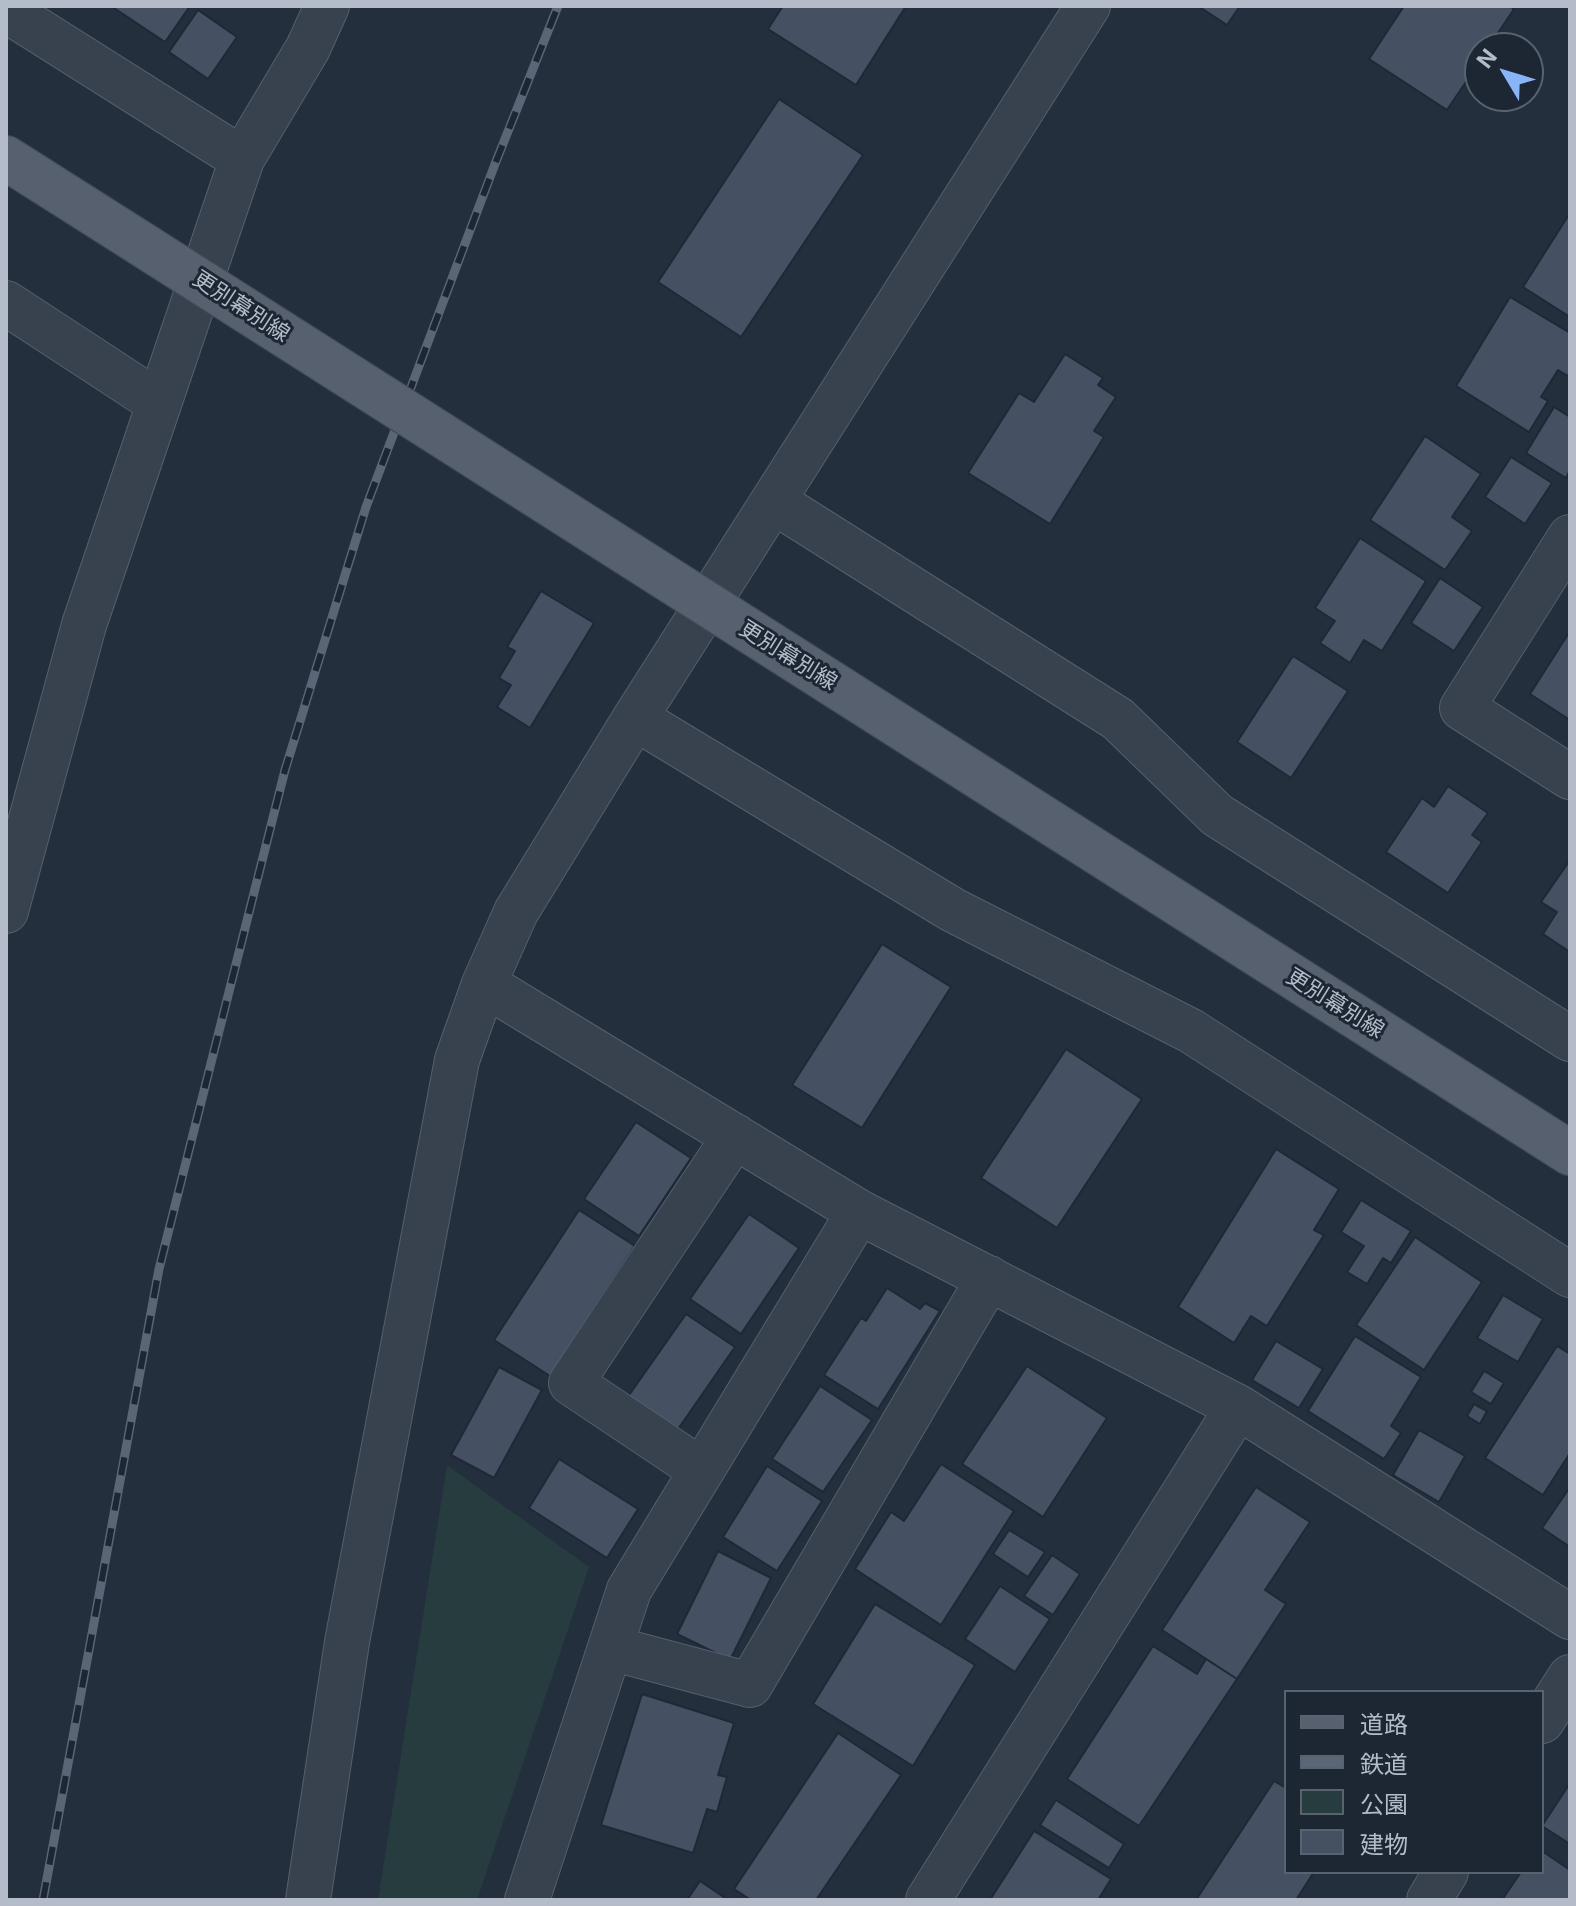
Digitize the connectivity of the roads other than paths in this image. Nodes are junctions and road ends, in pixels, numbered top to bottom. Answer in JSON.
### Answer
{"nodes":[{"id":1,"x":327,"y":6,"type":"edge"},
{"id":2,"x":1088,"y":6,"type":"edge"},
{"id":3,"x":6,"y":10,"type":"edge"},
{"id":4,"x":6,"y":158,"type":"edge"},
{"id":5,"x":242,"y":159,"type":"junction"},
{"id":6,"x":6,"y":303,"type":"edge"},
{"id":7,"x":159,"y":403,"type":"junction"},
{"id":8,"x":773,"y":501,"type":"junction"},
{"id":9,"x":1570,"y":537,"type":"edge"},
{"id":10,"x":635,"y":718,"type":"junction"},
{"id":11,"x":1570,"y":777,"type":"edge"},
{"id":12,"x":6,"y":911,"type":"edge"},
{"id":13,"x":484,"y":984,"type":"junction"},
{"id":14,"x":1570,"y":1039,"type":"edge"},
{"id":15,"x":735,"y":1136,"type":"junction"},
{"id":16,"x":1570,"y":1153,"type":"edge"},
{"id":17,"x":859,"y":1212,"type":"junction"},
{"id":18,"x":1570,"y":1275,"type":"edge"},
{"id":19,"x":989,"y":1278,"type":"junction"},
{"id":20,"x":1238,"y":1407,"type":"junction"},
{"id":21,"x":701,"y":1470,"type":"junction"},
{"id":22,"x":1570,"y":1617,"type":"edge"},
{"id":23,"x":611,"y":1648,"type":"junction"},
{"id":24,"x":1570,"y":1677,"type":"edge"},
{"id":25,"x":1544,"y":1718,"type":"edge"},
{"id":26,"x":1445,"y":1874,"type":"edge"},
{"id":27,"x":308,"y":1900,"type":"edge"},
{"id":28,"x":527,"y":1900,"type":"edge"},
{"id":29,"x":928,"y":1900,"type":"edge"},
{"id":30,"x":1429,"y":1900,"type":"edge"}],
"edges":[{"from":1,"to":5,"type":"street"},
{"from":2,"to":8,"type":"street"},
{"from":3,"to":5,"type":"street"},
{"from":4,"to":16,"type":"main road","name":"更別幕別線","bridge":true},
{"from":5,"to":7,"type":"street"},
{"from":6,"to":7,"type":"street"},
{"from":7,"to":12,"type":"street"},
{"from":8,"to":10,"type":"street"},
{"from":8,"to":14,"type":"street"},
{"from":9,"to":11,"type":"street"},
{"from":10,"to":13,"type":"street"},
{"from":10,"to":18,"type":"street"},
{"from":13,"to":15,"type":"street"},
{"from":13,"to":27,"type":"street"},
{"from":15,"to":17,"type":"street"},
{"from":15,"to":21,"type":"street"},
{"from":17,"to":19,"type":"street"},
{"from":17,"to":21,"type":"street"},
{"from":19,"to":20,"type":"street"},
{"from":19,"to":23,"type":"street"},
{"from":20,"to":22,"type":"street"},
{"from":20,"to":29,"type":"street"},
{"from":21,"to":23,"type":"street"},
{"from":23,"to":28,"type":"street"},
{"from":24,"to":25,"type":"street"},
{"from":26,"to":30,"type":"street"}]}
